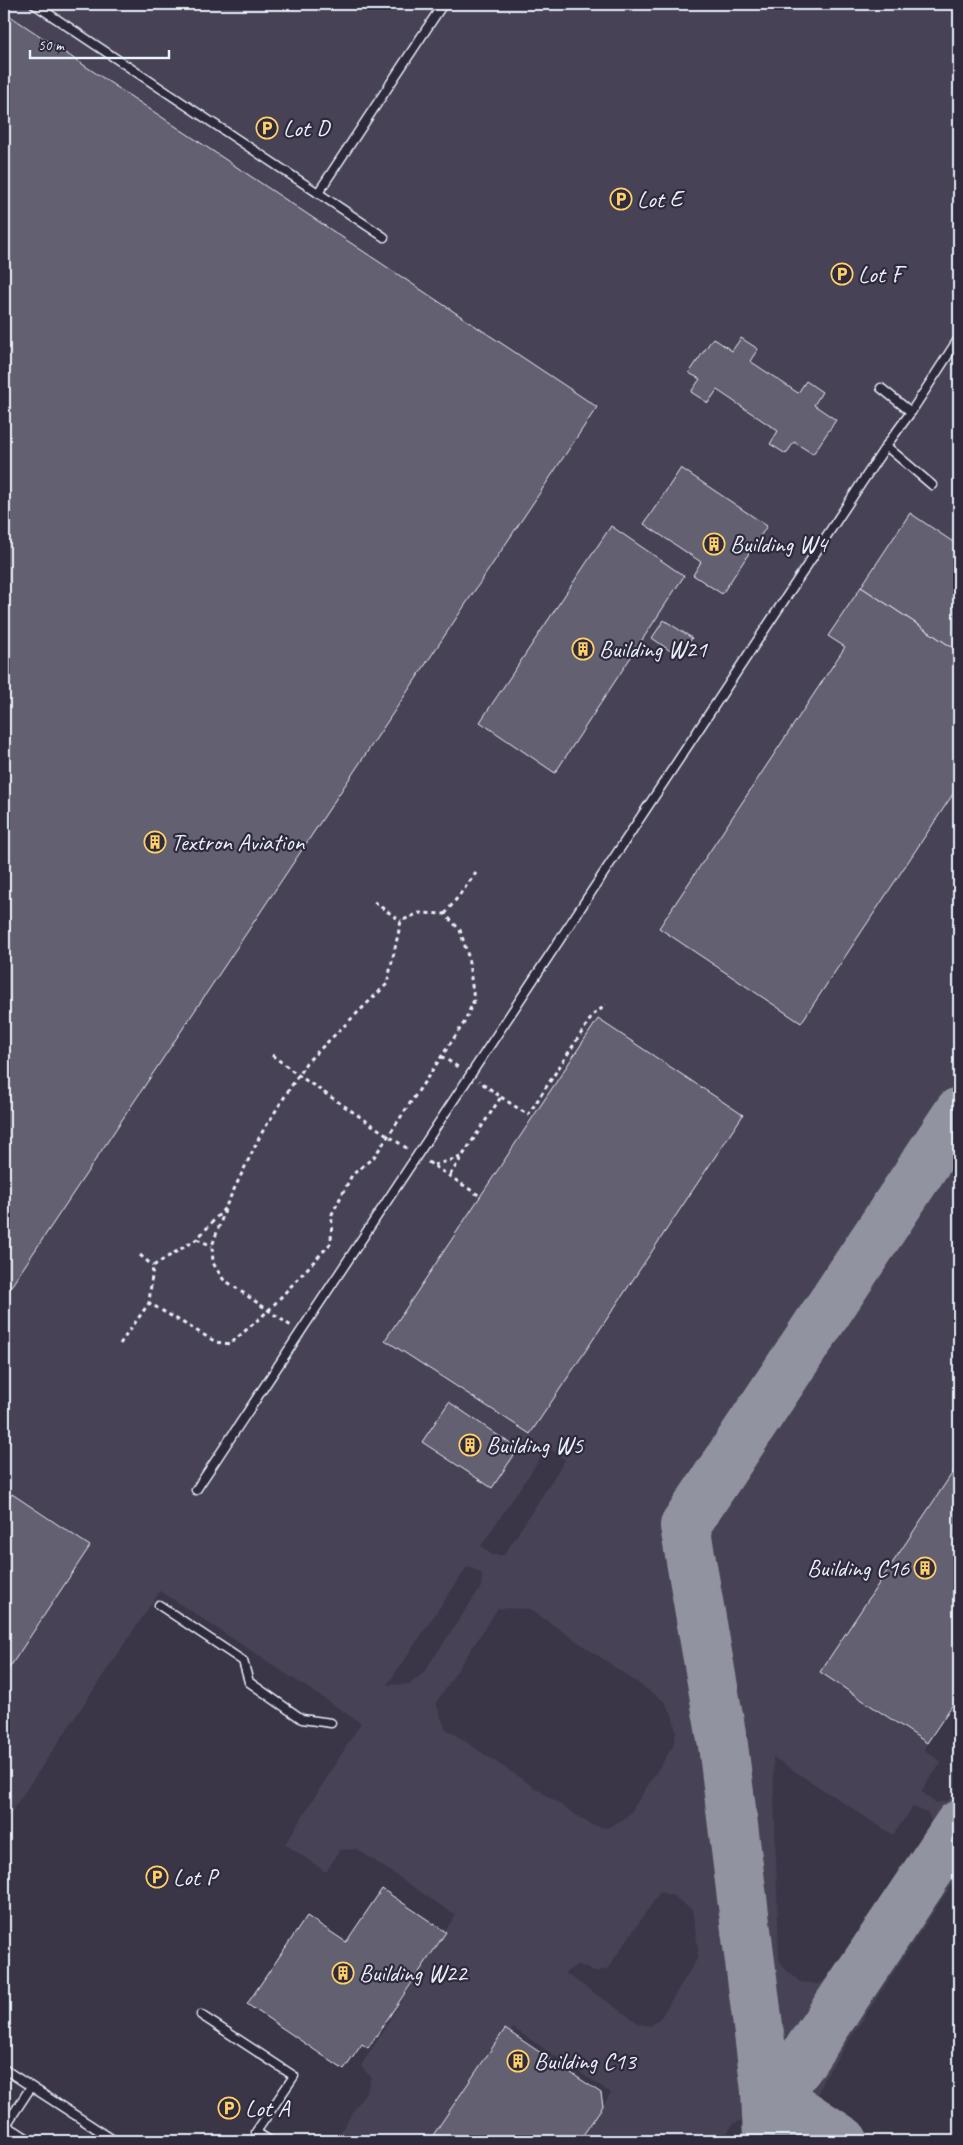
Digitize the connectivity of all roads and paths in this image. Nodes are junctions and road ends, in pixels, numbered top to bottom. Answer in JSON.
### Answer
{"nodes":[{"id":1,"x":34,"y":4,"type":"edge"},
{"id":2,"x":443,"y":4,"type":"edge"},
{"id":3,"x":318,"y":193,"type":"junction"},
{"id":4,"x":384,"y":237,"type":"dead end"},
{"id":5,"x":959,"y":338,"type":"edge"},
{"id":6,"x":881,"y":388,"type":"dead end"},
{"id":7,"x":911,"y":412,"type":"junction"},
{"id":8,"x":886,"y":446,"type":"junction"},
{"id":9,"x":932,"y":485,"type":"dead end"},
{"id":10,"x":476,"y":873,"type":"dead end"},
{"id":11,"x":374,"y":902,"type":"dead end"},
{"id":12,"x":445,"y":914,"type":"junction"},
{"id":13,"x":401,"y":921,"type":"junction"},
{"id":14,"x":606,"y":1005,"type":"dead end"},
{"id":15,"x":272,"y":1055,"type":"dead end"},
{"id":16,"x":441,"y":1056,"type":"junction"},
{"id":17,"x":298,"y":1075,"type":"junction"},
{"id":18,"x":470,"y":1076,"type":"junction"},
{"id":19,"x":502,"y":1097,"type":"junction"},
{"id":20,"x":388,"y":1135,"type":"junction"},
{"id":21,"x":418,"y":1155,"type":"junction"},
{"id":22,"x":462,"y":1157,"type":"junction"},
{"id":23,"x":433,"y":1165,"type":"junction"},
{"id":24,"x":450,"y":1175,"type":"junction"},
{"id":25,"x":480,"y":1196,"type":"dead end"},
{"id":26,"x":225,"y":1208,"type":"junction"},
{"id":27,"x":197,"y":1239,"type":"junction"},
{"id":28,"x":212,"y":1246,"type":"junction"},
{"id":29,"x":140,"y":1255,"type":"dead end"},
{"id":30,"x":153,"y":1266,"type":"junction"},
{"id":31,"x":149,"y":1303,"type":"junction"},
{"id":32,"x":268,"y":1311,"type":"junction"},
{"id":33,"x":296,"y":1329,"type":"dead end"},
{"id":34,"x":120,"y":1344,"type":"dead end"},
{"id":35,"x":196,"y":1490,"type":"dead end"},
{"id":36,"x":159,"y":1605,"type":"dead end"},
{"id":37,"x":331,"y":1723,"type":"dead end"},
{"id":38,"x":201,"y":2015,"type":"dead end"},
{"id":39,"x":4,"y":2070,"type":"edge"},
{"id":40,"x":31,"y":2087,"type":"junction"},
{"id":41,"x":5,"y":2124,"type":"edge"},
{"id":42,"x":17,"y":2132,"type":"junction"},
{"id":43,"x":12,"y":2141,"type":"edge"},
{"id":44,"x":31,"y":2141,"type":"edge"},
{"id":45,"x":115,"y":2141,"type":"edge"},
{"id":46,"x":270,"y":2141,"type":"edge"}],
"edges":[{"from":1,"to":3,"type":"lane"},
{"from":2,"to":3,"type":"lane"},
{"from":3,"to":4,"type":"lane"},
{"from":5,"to":7,"type":"lane"},
{"from":6,"to":7,"type":"lane"},
{"from":7,"to":8,"type":"lane"},
{"from":8,"to":9,"type":"lane"},
{"from":8,"to":18,"type":"lane"},
{"from":10,"to":12,"type":"path"},
{"from":11,"to":13,"type":"path"},
{"from":12,"to":13,"type":"path"},
{"from":12,"to":16,"type":"path"},
{"from":13,"to":17,"type":"path"},
{"from":14,"to":19,"type":"path"},
{"from":15,"to":17,"type":"path"},
{"from":16,"to":18,"type":"path"},
{"from":16,"to":20,"type":"path"},
{"from":17,"to":20,"type":"path"},
{"from":17,"to":26,"type":"path"},
{"from":18,"to":19,"type":"path"},
{"from":18,"to":21,"type":"lane"},
{"from":19,"to":22,"type":"path"},
{"from":20,"to":21,"type":"path"},
{"from":20,"to":32,"type":"path"},
{"from":21,"to":23,"type":"path"},
{"from":21,"to":35,"type":"lane"},
{"from":22,"to":23,"type":"path"},
{"from":22,"to":24,"type":"path"},
{"from":23,"to":24,"type":"path"},
{"from":24,"to":25,"type":"path"},
{"from":26,"to":27,"type":"path"},
{"from":26,"to":28,"type":"path"},
{"from":27,"to":28,"type":"path"},
{"from":27,"to":30,"type":"path"},
{"from":28,"to":32,"type":"path"},
{"from":29,"to":30,"type":"path"},
{"from":30,"to":31,"type":"path"},
{"from":31,"to":32,"type":"path"},
{"from":31,"to":34,"type":"path"},
{"from":32,"to":33,"type":"path"},
{"from":36,"to":37,"type":"lane"},
{"from":38,"to":46,"type":"lane"},
{"from":39,"to":40,"type":"lane"},
{"from":40,"to":41,"type":"lane"},
{"from":40,"to":45,"type":"lane"},
{"from":41,"to":42,"type":"lane"},
{"from":42,"to":43,"type":"lane"},
{"from":42,"to":44,"type":"lane"}]}
